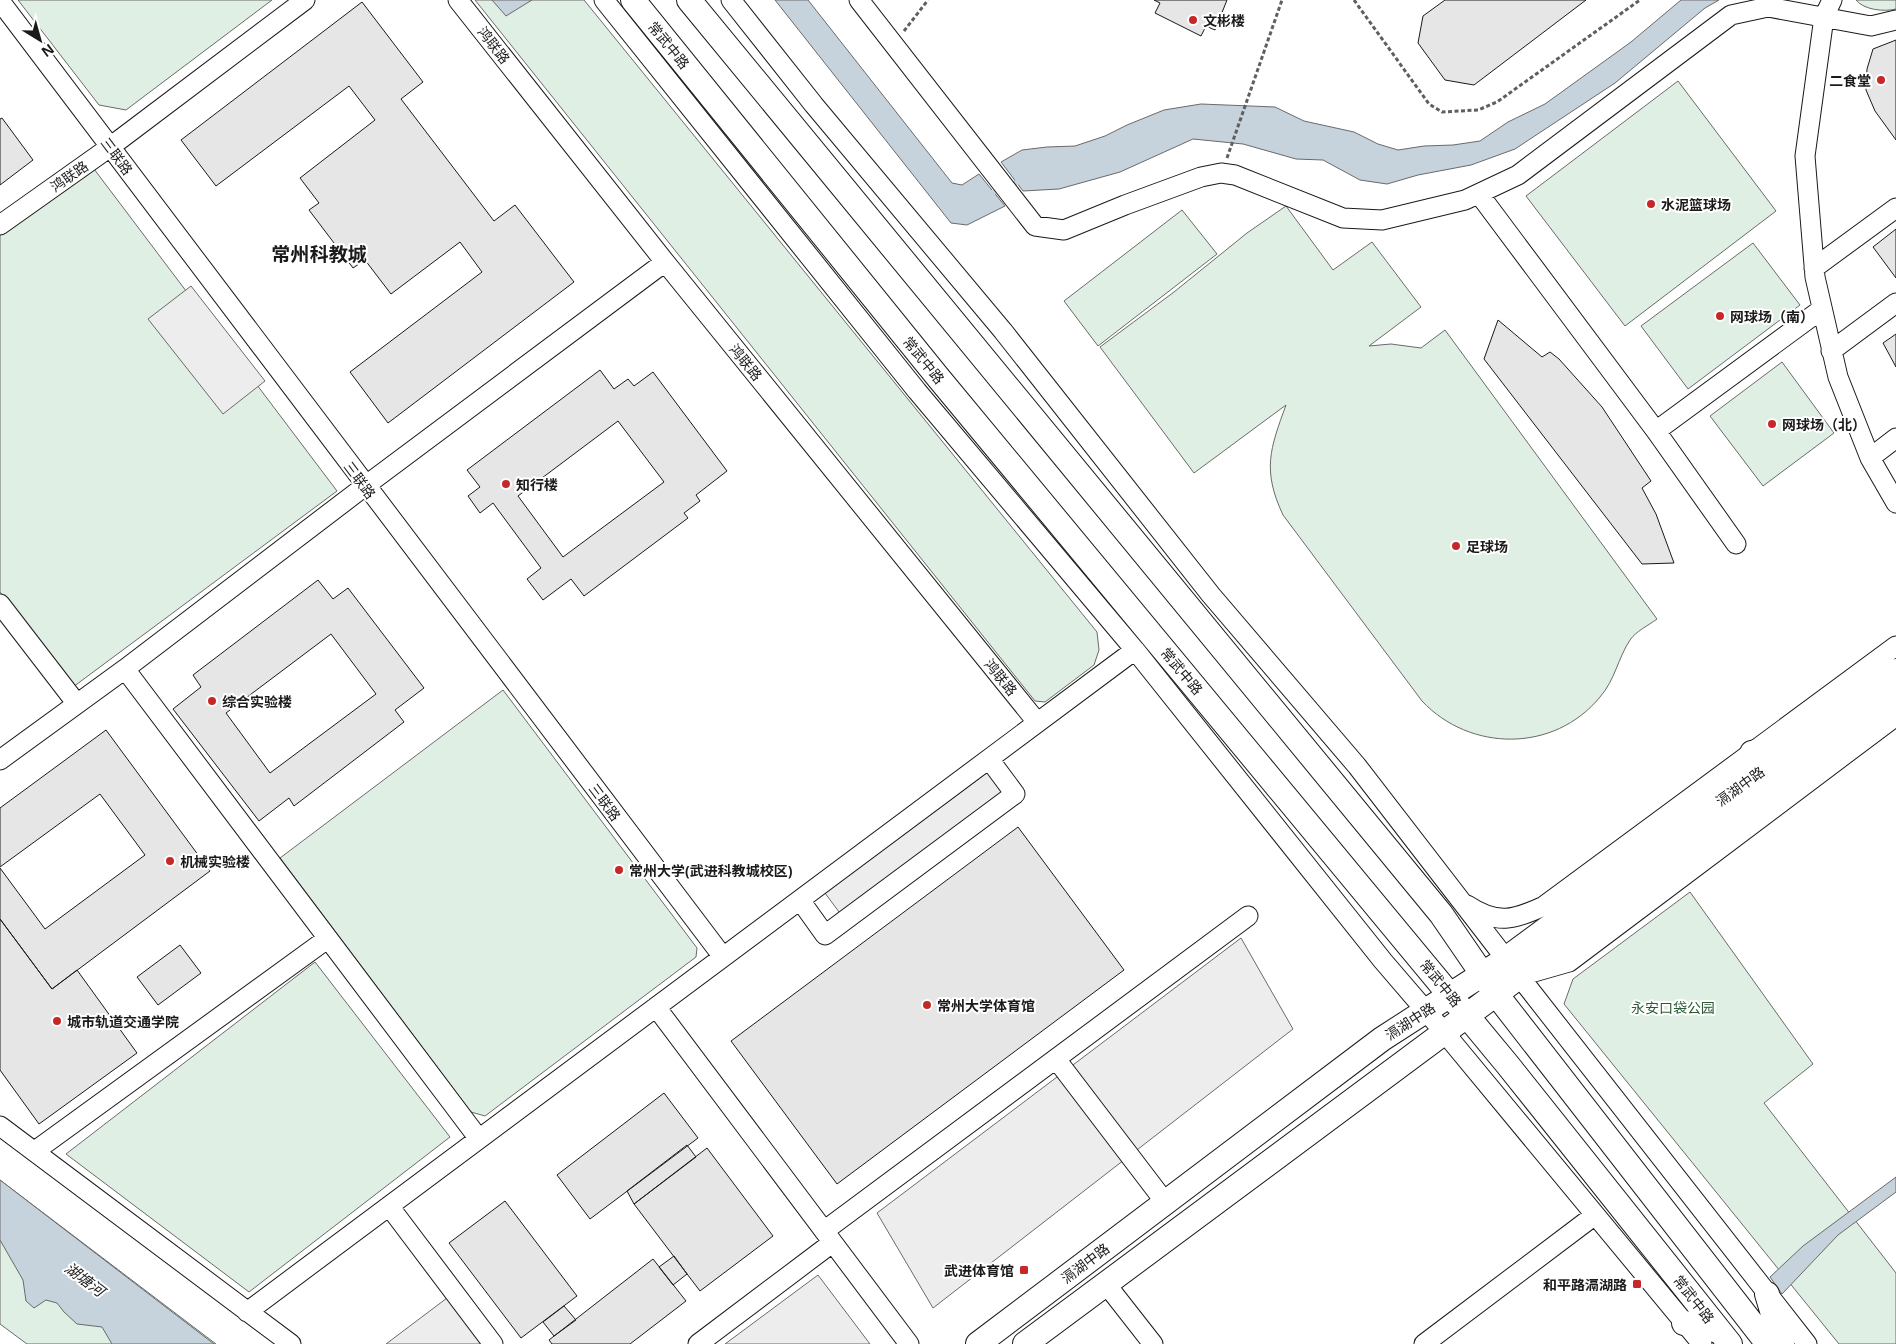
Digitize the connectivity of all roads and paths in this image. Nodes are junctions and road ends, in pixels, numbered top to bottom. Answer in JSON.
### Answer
{"nodes":[{"id":1,"x":305,"y":0,"type":"edge"},
{"id":2,"x":458,"y":0,"type":"edge"},
{"id":3,"x":604,"y":0,"type":"edge"},
{"id":4,"x":633,"y":0,"type":"edge"},
{"id":5,"x":689,"y":0,"type":"edge"},
{"id":6,"x":731,"y":0,"type":"edge"},
{"id":7,"x":860,"y":0,"type":"edge"},
{"id":8,"x":928,"y":0,"type":"edge"},
{"id":9,"x":1282,"y":0,"type":"edge"},
{"id":10,"x":1354,"y":0,"type":"edge"},
{"id":11,"x":1640,"y":0,"type":"edge"},
{"id":12,"x":0,"y":1,"type":"edge"},
{"id":13,"x":1828,"y":8,"type":"edge"},
{"id":14,"x":1896,"y":20,"type":"edge"},
{"id":15,"x":894,"y":44,"type":"junction"},
{"id":16,"x":110,"y":148,"type":"junction"},
{"id":17,"x":1230,"y":149,"type":"dead end"},
{"id":18,"x":1479,"y":194,"type":"junction"},
{"id":19,"x":1896,"y":208,"type":"edge"},
{"id":20,"x":0,"y":225,"type":"edge"},
{"id":21,"x":665,"y":262,"type":"junction"},
{"id":22,"x":1814,"y":268,"type":"junction"},
{"id":23,"x":1896,"y":303,"type":"edge"},
{"id":24,"x":1822,"y":309,"type":"junction"},
{"id":25,"x":1831,"y":350,"type":"junction"},
{"id":26,"x":1656,"y":431,"type":"junction"},
{"id":27,"x":1896,"y":438,"type":"edge"},
{"id":28,"x":1870,"y":458,"type":"junction"},
{"id":29,"x":365,"y":486,"type":"junction"},
{"id":30,"x":1896,"y":503,"type":"edge"},
{"id":31,"x":1736,"y":544,"type":"dead end"},
{"id":32,"x":0,"y":604,"type":"edge"},
{"id":33,"x":1896,"y":646,"type":"edge"},
{"id":34,"x":1135,"y":650,"type":"junction"},
{"id":35,"x":125,"y":669,"type":"junction"},
{"id":36,"x":1896,"y":671,"type":"edge"},
{"id":37,"x":1896,"y":692,"type":"edge"},
{"id":38,"x":77,"y":704,"type":"junction"},
{"id":39,"x":1896,"y":716,"type":"edge"},
{"id":40,"x":1037,"y":722,"type":"junction"},
{"id":41,"x":1801,"y":741,"type":"junction"},
{"id":42,"x":1752,"y":753,"type":"junction"},
{"id":43,"x":989,"y":759,"type":"junction"},
{"id":44,"x":0,"y":760,"type":"edge"},
{"id":45,"x":800,"y":900,"type":"junction"},
{"id":46,"x":1462,"y":902,"type":"junction"},
{"id":47,"x":1248,"y":916,"type":"dead end"},
{"id":48,"x":328,"y":938,"type":"junction"},
{"id":49,"x":723,"y":957,"type":"junction"},
{"id":50,"x":1512,"y":968,"type":"junction"},
{"id":51,"x":1482,"y":975,"type":"junction"},
{"id":52,"x":1496,"y":994,"type":"junction"},
{"id":53,"x":1450,"y":995,"type":"junction"},
{"id":54,"x":656,"y":1007,"type":"junction"},
{"id":55,"x":1426,"y":1010,"type":"junction"},
{"id":56,"x":1467,"y":1015,"type":"junction"},
{"id":57,"x":1444,"y":1032,"type":"junction"},
{"id":58,"x":1056,"y":1058,"type":"junction"},
{"id":59,"x":0,"y":1126,"type":"edge"},
{"id":60,"x":478,"y":1139,"type":"junction"},
{"id":61,"x":36,"y":1151,"type":"junction"},
{"id":62,"x":1165,"y":1202,"type":"junction"},
{"id":63,"x":389,"y":1206,"type":"junction"},
{"id":64,"x":1595,"y":1215,"type":"junction"},
{"id":65,"x":828,"y":1237,"type":"junction"},
{"id":66,"x":1106,"y":1284,"type":"junction"},
{"id":67,"x":1767,"y":1294,"type":"junction"},
{"id":68,"x":247,"y":1312,"type":"junction"},
{"id":69,"x":1684,"y":1323,"type":"joint"},
{"id":70,"x":1722,"y":1341,"type":"edge"},
{"id":71,"x":291,"y":1344,"type":"edge"},
{"id":72,"x":493,"y":1344,"type":"edge"},
{"id":73,"x":698,"y":1344,"type":"edge"},
{"id":74,"x":909,"y":1344,"type":"edge"},
{"id":75,"x":978,"y":1344,"type":"edge"},
{"id":76,"x":1025,"y":1344,"type":"edge"},
{"id":77,"x":1153,"y":1344,"type":"edge"},
{"id":78,"x":1424,"y":1344,"type":"edge"},
{"id":79,"x":1768,"y":1344,"type":"edge"},
{"id":80,"x":1782,"y":1344,"type":"edge"},
{"id":81,"x":1807,"y":1344,"type":"edge"}],
"edges":[{"from":1,"to":16,"type":"street","name":"鸿联路"},
{"from":2,"to":21,"type":"street","name":"鸿联路"},
{"from":3,"to":34,"type":"street"},
{"from":4,"to":53,"type":"main road","name":"常武中路"},
{"from":5,"to":51,"type":"main road"},
{"from":6,"to":46,"type":"street"},
{"from":7,"to":15,"type":"street"},
{"from":8,"to":15,"type":"path"},
{"from":9,"to":17,"type":"path"},
{"from":10,"to":11,"type":"path"},
{"from":12,"to":16,"type":"street","name":"三联路"},
{"from":13,"to":14,"type":"street"},
{"from":13,"to":18,"type":"street"},
{"from":13,"to":22,"type":"street"},
{"from":15,"to":18,"type":"street"},
{"from":16,"to":20,"type":"street","name":"鸿联路"},
{"from":16,"to":29,"type":"street","name":"三联路"},
{"from":18,"to":26,"type":"street"},
{"from":19,"to":22,"type":"street"},
{"from":21,"to":29,"type":"street"},
{"from":21,"to":40,"type":"street","name":"鸿联路"},
{"from":22,"to":24,"type":"street"},
{"from":23,"to":25,"type":"street"},
{"from":24,"to":25,"type":"street"},
{"from":24,"to":26,"type":"street"},
{"from":25,"to":28,"type":"street"},
{"from":26,"to":31,"type":"street"},
{"from":27,"to":28,"type":"street"},
{"from":28,"to":30,"type":"street"},
{"from":29,"to":35,"type":"street"},
{"from":29,"to":49,"type":"street","name":"三联路"},
{"from":32,"to":38,"type":"street"},
{"from":33,"to":42,"type":"street"},
{"from":34,"to":40,"type":"street"},
{"from":34,"to":55,"type":"street"},
{"from":35,"to":38,"type":"street"},
{"from":35,"to":48,"type":"street"},
{"from":36,"to":41,"type":"main road","name":"滆湖中路"},
{"from":37,"to":50,"type":"main road","name":"滆湖中路"},
{"from":38,"to":44,"type":"street"},
{"from":39,"to":50,"type":"street"},
{"from":40,"to":43,"type":"street"},
{"from":41,"to":42,"type":"main road"},
{"from":41,"to":50,"type":"main road","name":"滆湖中路"},
{"from":42,"to":46,"type":"street"},
{"from":43,"to":45,"type":"street"},
{"from":43,"to":45,"type":"street"},
{"from":45,"to":49,"type":"street"},
{"from":46,"to":50,"type":"street"},
{"from":47,"to":58,"type":"street"},
{"from":48,"to":60,"type":"street"},
{"from":48,"to":61,"type":"street"},
{"from":49,"to":54,"type":"street"},
{"from":50,"to":51,"type":"main road","name":"滆湖中路"},
{"from":50,"to":52,"type":"main road","name":"滆湖中路"},
{"from":50,"to":67,"type":"street"},
{"from":51,"to":52,"type":"main road"},
{"from":51,"to":53,"type":"main road","name":"滆湖中路"},
{"from":52,"to":56,"type":"main road","name":"滆湖中路"},
{"from":52,"to":79,"type":"main road"},
{"from":53,"to":55,"type":"main road","name":"滆湖中路"},
{"from":53,"to":56,"type":"main road","name":"常武中路"},
{"from":54,"to":60,"type":"street"},
{"from":54,"to":65,"type":"street"},
{"from":55,"to":57,"type":"street"},
{"from":55,"to":62,"type":"main road","name":"滆湖中路"},
{"from":56,"to":57,"type":"main road","name":"滆湖中路"},
{"from":56,"to":70,"type":"main road","name":"常武中路"},
{"from":57,"to":64,"type":"street"},
{"from":57,"to":66,"type":"main road","name":"滆湖中路"},
{"from":58,"to":62,"type":"street"},
{"from":58,"to":65,"type":"street"},
{"from":59,"to":61,"type":"street"},
{"from":60,"to":63,"type":"street"},
{"from":61,"to":68,"type":"street"},
{"from":62,"to":75,"type":"main road","name":"滆湖中路"},
{"from":63,"to":68,"type":"street"},
{"from":63,"to":72,"type":"street"},
{"from":64,"to":69,"type":"street"},
{"from":64,"to":78,"type":"street"},
{"from":65,"to":73,"type":"street"},
{"from":65,"to":74,"type":"street"},
{"from":66,"to":76,"type":"main road","name":"滆湖中路"},
{"from":66,"to":77,"type":"street"},
{"from":67,"to":80,"type":"main road"},
{"from":67,"to":81,"type":"street"},
{"from":68,"to":71,"type":"street"},
{"from":69,"to":70,"type":"main road"}]}
